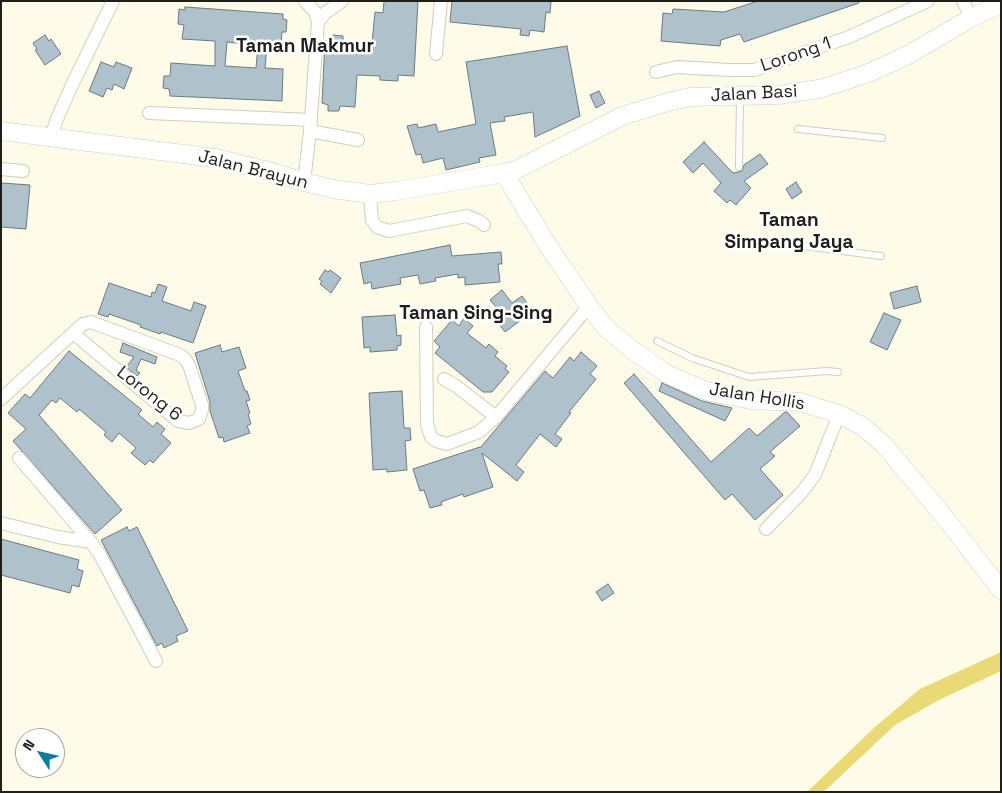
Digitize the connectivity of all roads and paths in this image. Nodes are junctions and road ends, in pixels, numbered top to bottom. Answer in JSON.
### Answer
{"nodes":[{"id":1,"x":113,"y":1,"type":"edge"},
{"id":2,"x":305,"y":1,"type":"edge"},
{"id":3,"x":342,"y":1,"type":"edge"},
{"id":4,"x":441,"y":1,"type":"edge"},
{"id":5,"x":928,"y":1,"type":"edge"},
{"id":6,"x":962,"y":1,"type":"edge"},
{"id":7,"x":1001,"y":4,"type":"edge"},
{"id":8,"x":972,"y":18,"type":"junction"},
{"id":9,"x":318,"y":22,"type":"junction"},
{"id":10,"x":436,"y":54,"type":"dead end"},
{"id":11,"x":656,"y":72,"type":"dead end"},
{"id":12,"x":740,"y":97,"type":"junction"},
{"id":13,"x":149,"y":113,"type":"dead end"},
{"id":14,"x":311,"y":126,"type":"junction"},
{"id":15,"x":798,"y":129,"type":"dead end"},
{"id":16,"x":1,"y":131,"type":"edge"},
{"id":17,"x":51,"y":136,"type":"junction"},
{"id":18,"x":882,"y":138,"type":"dead end"},
{"id":19,"x":358,"y":140,"type":"dead end"},
{"id":20,"x":739,"y":166,"type":"dead end"},
{"id":21,"x":1,"y":169,"type":"edge"},
{"id":22,"x":23,"y":171,"type":"dead end"},
{"id":23,"x":504,"y":173,"type":"junction"},
{"id":24,"x":304,"y":182,"type":"junction"},
{"id":25,"x":370,"y":194,"type":"junction"},
{"id":26,"x":484,"y":225,"type":"dead end"},
{"id":27,"x":741,"y":242,"type":"dead end"},
{"id":28,"x":881,"y":256,"type":"dead end"},
{"id":29,"x":589,"y":306,"type":"junction"},
{"id":30,"x":426,"y":327,"type":"dead end"},
{"id":31,"x":73,"y":333,"type":"junction"},
{"id":32,"x":657,"y":341,"type":"dead end"},
{"id":33,"x":838,"y":372,"type":"dead end"},
{"id":34,"x":444,"y":380,"type":"dead end"},
{"id":35,"x":1,"y":399,"type":"edge"},
{"id":36,"x":839,"y":414,"type":"junction"},
{"id":37,"x":496,"y":417,"type":"junction"},
{"id":38,"x":19,"y":458,"type":"dead end"},
{"id":39,"x":1,"y":523,"type":"edge"},
{"id":40,"x":766,"y":529,"type":"dead end"},
{"id":41,"x":91,"y":542,"type":"junction"},
{"id":42,"x":1001,"y":590,"type":"edge"},
{"id":43,"x":156,"y":661,"type":"dead end"}],
"edges":[{"from":1,"to":17,"type":"street"},
{"from":2,"to":9,"type":"street"},
{"from":3,"to":9,"type":"street"},
{"from":4,"to":10,"type":"street"},
{"from":5,"to":11,"type":"street","name":"Lorong 1"},
{"from":6,"to":8,"type":"street"},
{"from":7,"to":8,"type":"main road","name":"Jalan Basi"},
{"from":8,"to":12,"type":"main road","name":"Jalan Basi"},
{"from":9,"to":14,"type":"street"},
{"from":12,"to":20,"type":"lane"},
{"from":12,"to":23,"type":"main road","name":"Jalan Basi"},
{"from":13,"to":14,"type":"street"},
{"from":14,"to":19,"type":"street"},
{"from":14,"to":24,"type":"street"},
{"from":15,"to":18,"type":"lane"},
{"from":16,"to":17,"type":"main road","name":"Jalan Brayun"},
{"from":17,"to":24,"type":"main road","name":"Jalan Brayun"},
{"from":21,"to":22,"type":"street"},
{"from":23,"to":25,"type":"main road","name":"Jalan Brayun"},
{"from":23,"to":29,"type":"main road","name":"Jalan Hollis"},
{"from":24,"to":25,"type":"main road","name":"Jalan Brayun"},
{"from":25,"to":26,"type":"street"},
{"from":27,"to":28,"type":"lane"},
{"from":29,"to":36,"type":"main road","name":"Jalan Hollis"},
{"from":29,"to":37,"type":"street"},
{"from":30,"to":37,"type":"street"},
{"from":31,"to":31,"type":"street","name":"Lorong 6"},
{"from":31,"to":35,"type":"street","name":"Lorong 6"},
{"from":32,"to":33,"type":"lane"},
{"from":34,"to":37,"type":"street"},
{"from":36,"to":40,"type":"street"},
{"from":36,"to":42,"type":"main road","name":"Jalan Hollis"},
{"from":38,"to":41,"type":"street"},
{"from":39,"to":41,"type":"street"},
{"from":41,"to":43,"type":"street"}]}
